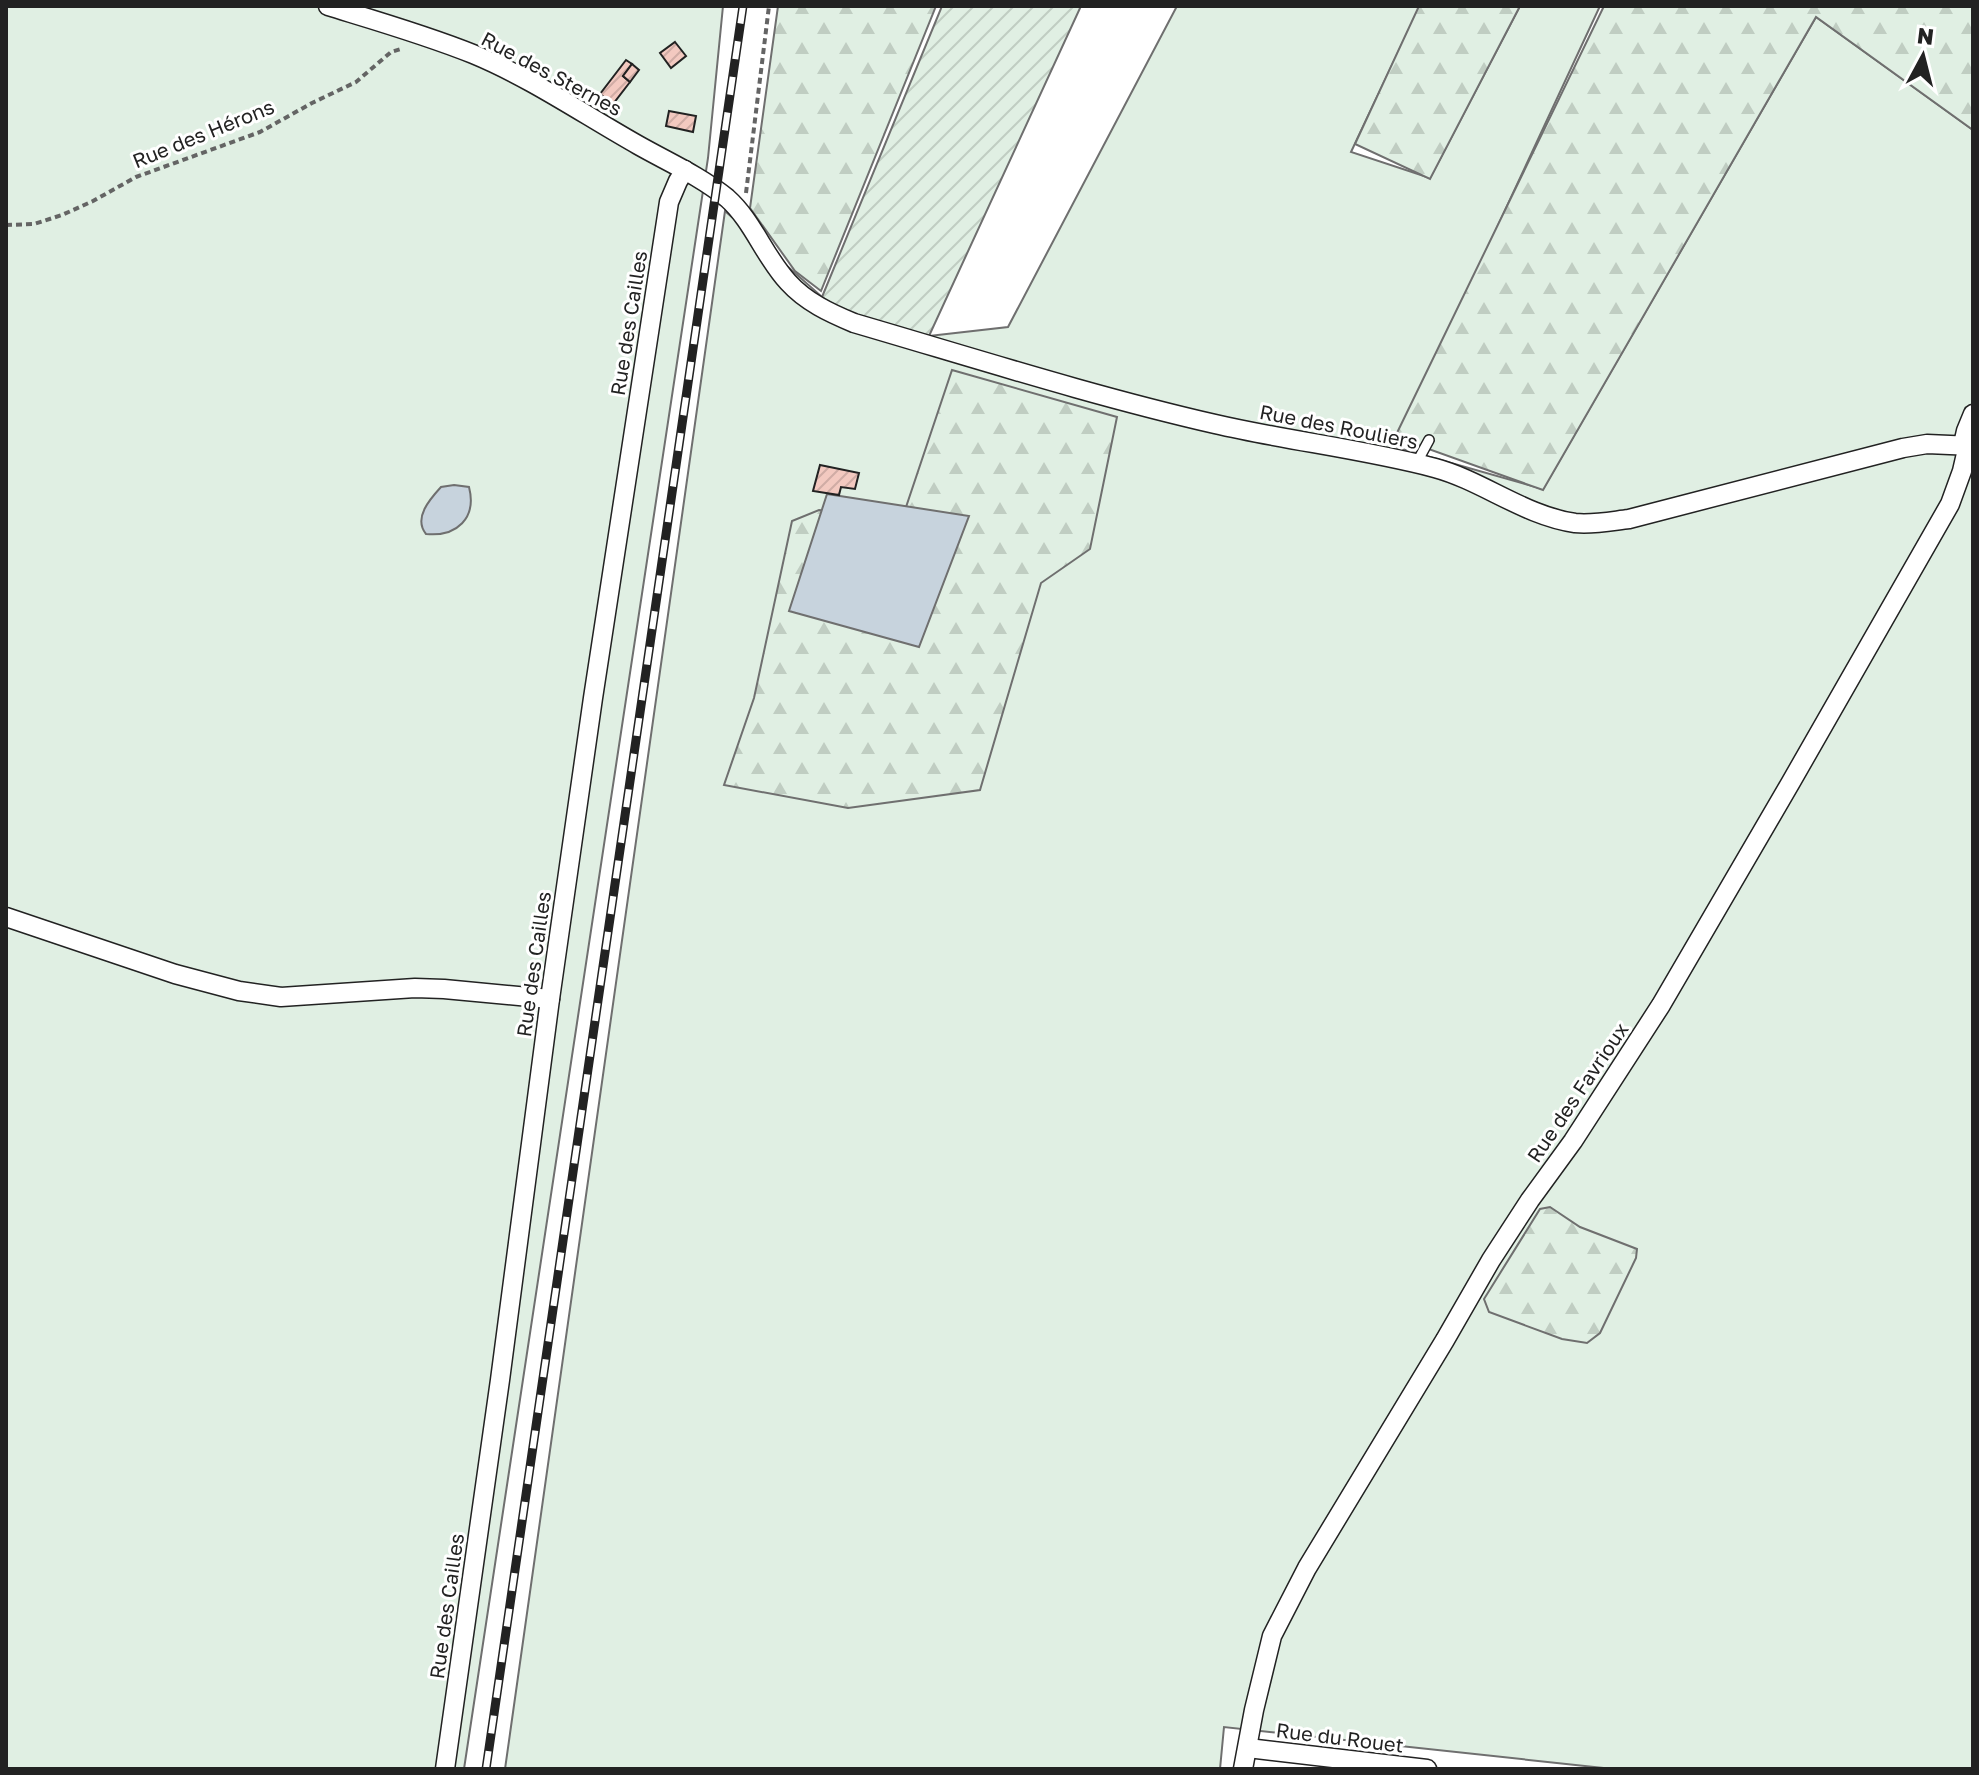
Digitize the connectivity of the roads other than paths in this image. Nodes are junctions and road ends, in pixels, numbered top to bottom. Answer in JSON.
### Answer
{"nodes":[{"id":1,"x":328,"y":6,"type":"edge"},
{"id":2,"x":685,"y":170,"type":"junction"},
{"id":3,"x":740,"y":211,"type":"joint"},
{"id":4,"x":1973,"y":414,"type":"edge"},
{"id":5,"x":1429,"y":440,"type":"dead end"},
{"id":6,"x":1968,"y":445,"type":"edge"},
{"id":7,"x":1416,"y":464,"type":"junction"},
{"id":8,"x":6,"y":917,"type":"edge"},
{"id":9,"x":550,"y":999,"type":"junction"},
{"id":10,"x":1248,"y":1748,"type":"junction"},
{"id":11,"x":445,"y":1769,"type":"edge"},
{"id":12,"x":1243,"y":1769,"type":"edge"},
{"id":13,"x":1427,"y":1769,"type":"edge"}],
"edges":[{"from":1,"to":2,"type":"street","name":"Rue des Sternes"},
{"from":2,"to":3,"type":"street","name":"Rue des Sternes"},
{"from":2,"to":9,"type":"street","name":"Rue des Cailles"},
{"from":3,"to":7,"type":"street","name":"Rue des Rouliers"},
{"from":4,"to":6,"type":"street","name":"Rue des Favrioux"},
{"from":5,"to":7,"type":"lane"},
{"from":6,"to":7,"type":"street","name":"Rue des Rouliers"},
{"from":6,"to":10,"type":"street","name":"Rue des Favrioux"},
{"from":8,"to":9,"type":"street"},
{"from":9,"to":11,"type":"street","name":"Rue des Cailles"},
{"from":10,"to":12,"type":"street","name":"Rue des Favrioux"},
{"from":10,"to":13,"type":"street","name":"Rue du Rouet"}]}
